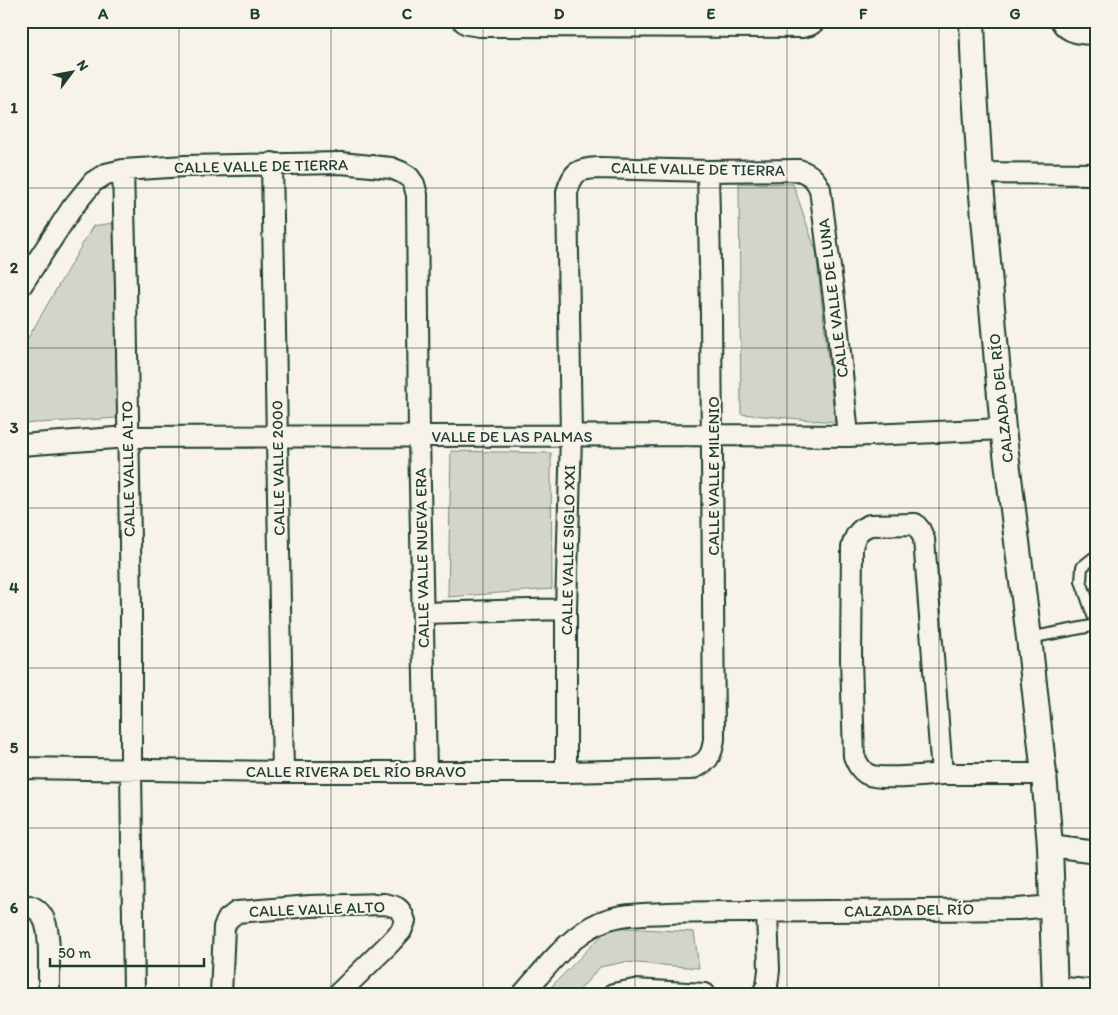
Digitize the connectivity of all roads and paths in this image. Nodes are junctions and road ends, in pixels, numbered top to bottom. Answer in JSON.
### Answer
{"nodes":[{"id":1,"x":463,"y":21,"type":"edge"},
{"id":2,"x":816,"y":21,"type":"edge"},
{"id":3,"x":972,"y":21,"type":"edge"},
{"id":4,"x":1061,"y":21,"type":"edge"},
{"id":5,"x":1097,"y":34,"type":"edge"},
{"id":6,"x":272,"y":164,"type":"junction"},
{"id":7,"x":598,"y":168,"type":"joint"},
{"id":8,"x":123,"y":170,"type":"junction"},
{"id":9,"x":799,"y":170,"type":"joint"},
{"id":10,"x":708,"y":171,"type":"junction"},
{"id":11,"x":980,"y":173,"type":"junction"},
{"id":12,"x":1097,"y":174,"type":"edge"},
{"id":13,"x":417,"y":196,"type":"joint"},
{"id":14,"x":21,"y":286,"type":"edge"},
{"id":15,"x":1003,"y":429,"type":"junction"},
{"id":16,"x":571,"y":436,"type":"junction"},
{"id":17,"x":712,"y":436,"type":"junction"},
{"id":18,"x":848,"y":436,"type":"junction"},
{"id":19,"x":128,"y":437,"type":"junction"},
{"id":20,"x":277,"y":437,"type":"junction"},
{"id":21,"x":419,"y":437,"type":"junction"},
{"id":22,"x":21,"y":444,"type":"edge"},
{"id":23,"x":1097,"y":554,"type":"edge"},
{"id":24,"x":566,"y":609,"type":"junction"},
{"id":25,"x":423,"y":613,"type":"junction"},
{"id":26,"x":1097,"y":626,"type":"edge"},
{"id":27,"x":1028,"y":638,"type":"junction"},
{"id":28,"x":21,"y":768,"type":"edge"},
{"id":29,"x":131,"y":769,"type":"junction"},
{"id":30,"x":691,"y":769,"type":"joint"},
{"id":31,"x":284,"y":772,"type":"junction"},
{"id":32,"x":426,"y":772,"type":"junction"},
{"id":33,"x":566,"y":772,"type":"junction"},
{"id":34,"x":942,"y":774,"type":"junction"},
{"id":35,"x":1044,"y":774,"type":"junction"},
{"id":36,"x":1050,"y":846,"type":"junction"},
{"id":37,"x":1097,"y":852,"type":"edge"},
{"id":38,"x":21,"y":906,"type":"edge"},
{"id":39,"x":1052,"y":906,"type":"junction"},
{"id":40,"x":767,"y":912,"type":"junction"},
{"id":41,"x":1055,"y":990,"type":"edge"},
{"id":42,"x":1097,"y":991,"type":"edge"},
{"id":43,"x":49,"y":994,"type":"edge"},
{"id":44,"x":134,"y":994,"type":"edge"},
{"id":45,"x":221,"y":994,"type":"edge"},
{"id":46,"x":338,"y":994,"type":"edge"},
{"id":47,"x":523,"y":994,"type":"edge"},
{"id":48,"x":613,"y":994,"type":"edge"},
{"id":49,"x":705,"y":994,"type":"edge"},
{"id":50,"x":762,"y":994,"type":"edge"}],
"edges":[{"from":1,"to":2,"type":"street"},
{"from":3,"to":11,"type":"street","name":"CALZADA DEL RÍO"},
{"from":4,"to":5,"type":"street"},
{"from":6,"to":8,"type":"street","name":"CALLE VALLE DE TIERRA"},
{"from":6,"to":13,"type":"street","name":"CALLE VALLE DE TIERRA"},
{"from":6,"to":20,"type":"street","name":"CALLE VALLE 2000"},
{"from":7,"to":10,"type":"street","name":"CALLE VALLE DE TIERRA"},
{"from":7,"to":16,"type":"street","name":"CALLE VALLE SIGLO XXI"},
{"from":8,"to":14,"type":"street","name":"CALLE VALLE DE TIERRA"},
{"from":8,"to":19,"type":"street","name":"CALLE VALLE ALTO"},
{"from":9,"to":10,"type":"street","name":"CALLE VALLE DE TIERRA"},
{"from":9,"to":18,"type":"street","name":"CALLE VALLE DE LUNA"},
{"from":10,"to":17,"type":"street","name":"CALLE VALLE MILENIO"},
{"from":11,"to":12,"type":"street"},
{"from":11,"to":15,"type":"street","name":"CALZADA DEL RÍO"},
{"from":13,"to":21,"type":"street","name":"CALLE VALLE NUEVA ERA"},
{"from":15,"to":18,"type":"street","name":"VALLE DE LAS PALMAS"},
{"from":15,"to":27,"type":"street","name":"CALZADA DEL RÍO"},
{"from":16,"to":17,"type":"street","name":"VALLE DE LAS PALMAS"},
{"from":16,"to":21,"type":"street","name":"VALLE DE LAS PALMAS"},
{"from":16,"to":24,"type":"street","name":"CALLE VALLE SIGLO XXI"},
{"from":17,"to":18,"type":"street","name":"VALLE DE LAS PALMAS"},
{"from":17,"to":30,"type":"street","name":"CALLE VALLE MILENIO"},
{"from":19,"to":20,"type":"street","name":"VALLE DE LAS PALMAS"},
{"from":19,"to":22,"type":"street","name":"VALLE DE LAS PALMAS"},
{"from":19,"to":29,"type":"street","name":"CALLE VALLE ALTO"},
{"from":20,"to":21,"type":"street","name":"VALLE DE LAS PALMAS"},
{"from":20,"to":31,"type":"street","name":"CALLE VALLE 2000"},
{"from":21,"to":25,"type":"street","name":"CALLE VALLE NUEVA ERA"},
{"from":23,"to":26,"type":"lane"},
{"from":24,"to":25,"type":"street"},
{"from":24,"to":33,"type":"street","name":"CALLE VALLE SIGLO XXI"},
{"from":25,"to":32,"type":"street","name":"CALLE VALLE NUEVA ERA"},
{"from":26,"to":27,"type":"lane"},
{"from":27,"to":35,"type":"street","name":"CALZADA DEL RÍO"},
{"from":28,"to":29,"type":"street","name":"CALLE RIVERA DEL RÍO BRAVO"},
{"from":29,"to":31,"type":"street","name":"CALLE RIVERA DEL RÍO BRAVO"},
{"from":29,"to":44,"type":"street","name":"CALLE VALLE ALTO"},
{"from":30,"to":33,"type":"street","name":"CALLE RIVERA DEL RÍO BRAVO"},
{"from":31,"to":32,"type":"street","name":"CALLE RIVERA DEL RÍO BRAVO"},
{"from":32,"to":33,"type":"street","name":"CALLE RIVERA DEL RÍO BRAVO"},
{"from":34,"to":34,"type":"street"},
{"from":34,"to":35,"type":"street"},
{"from":35,"to":36,"type":"street","name":"CALZADA DEL RÍO"},
{"from":36,"to":37,"type":"street"},
{"from":36,"to":39,"type":"street","name":"CALZADA DEL RÍO"},
{"from":38,"to":43,"type":"street"},
{"from":39,"to":40,"type":"street","name":"CALZADA DEL RÍO"},
{"from":39,"to":41,"type":"street","name":"CALZADA DEL RÍO"},
{"from":40,"to":47,"type":"street","name":"CALZADA DEL RÍO"},
{"from":40,"to":50,"type":"street"},
{"from":41,"to":42,"type":"street"},
{"from":45,"to":46,"type":"street","name":"CALLE VALLE ALTO"},
{"from":48,"to":49,"type":"street"}]}
